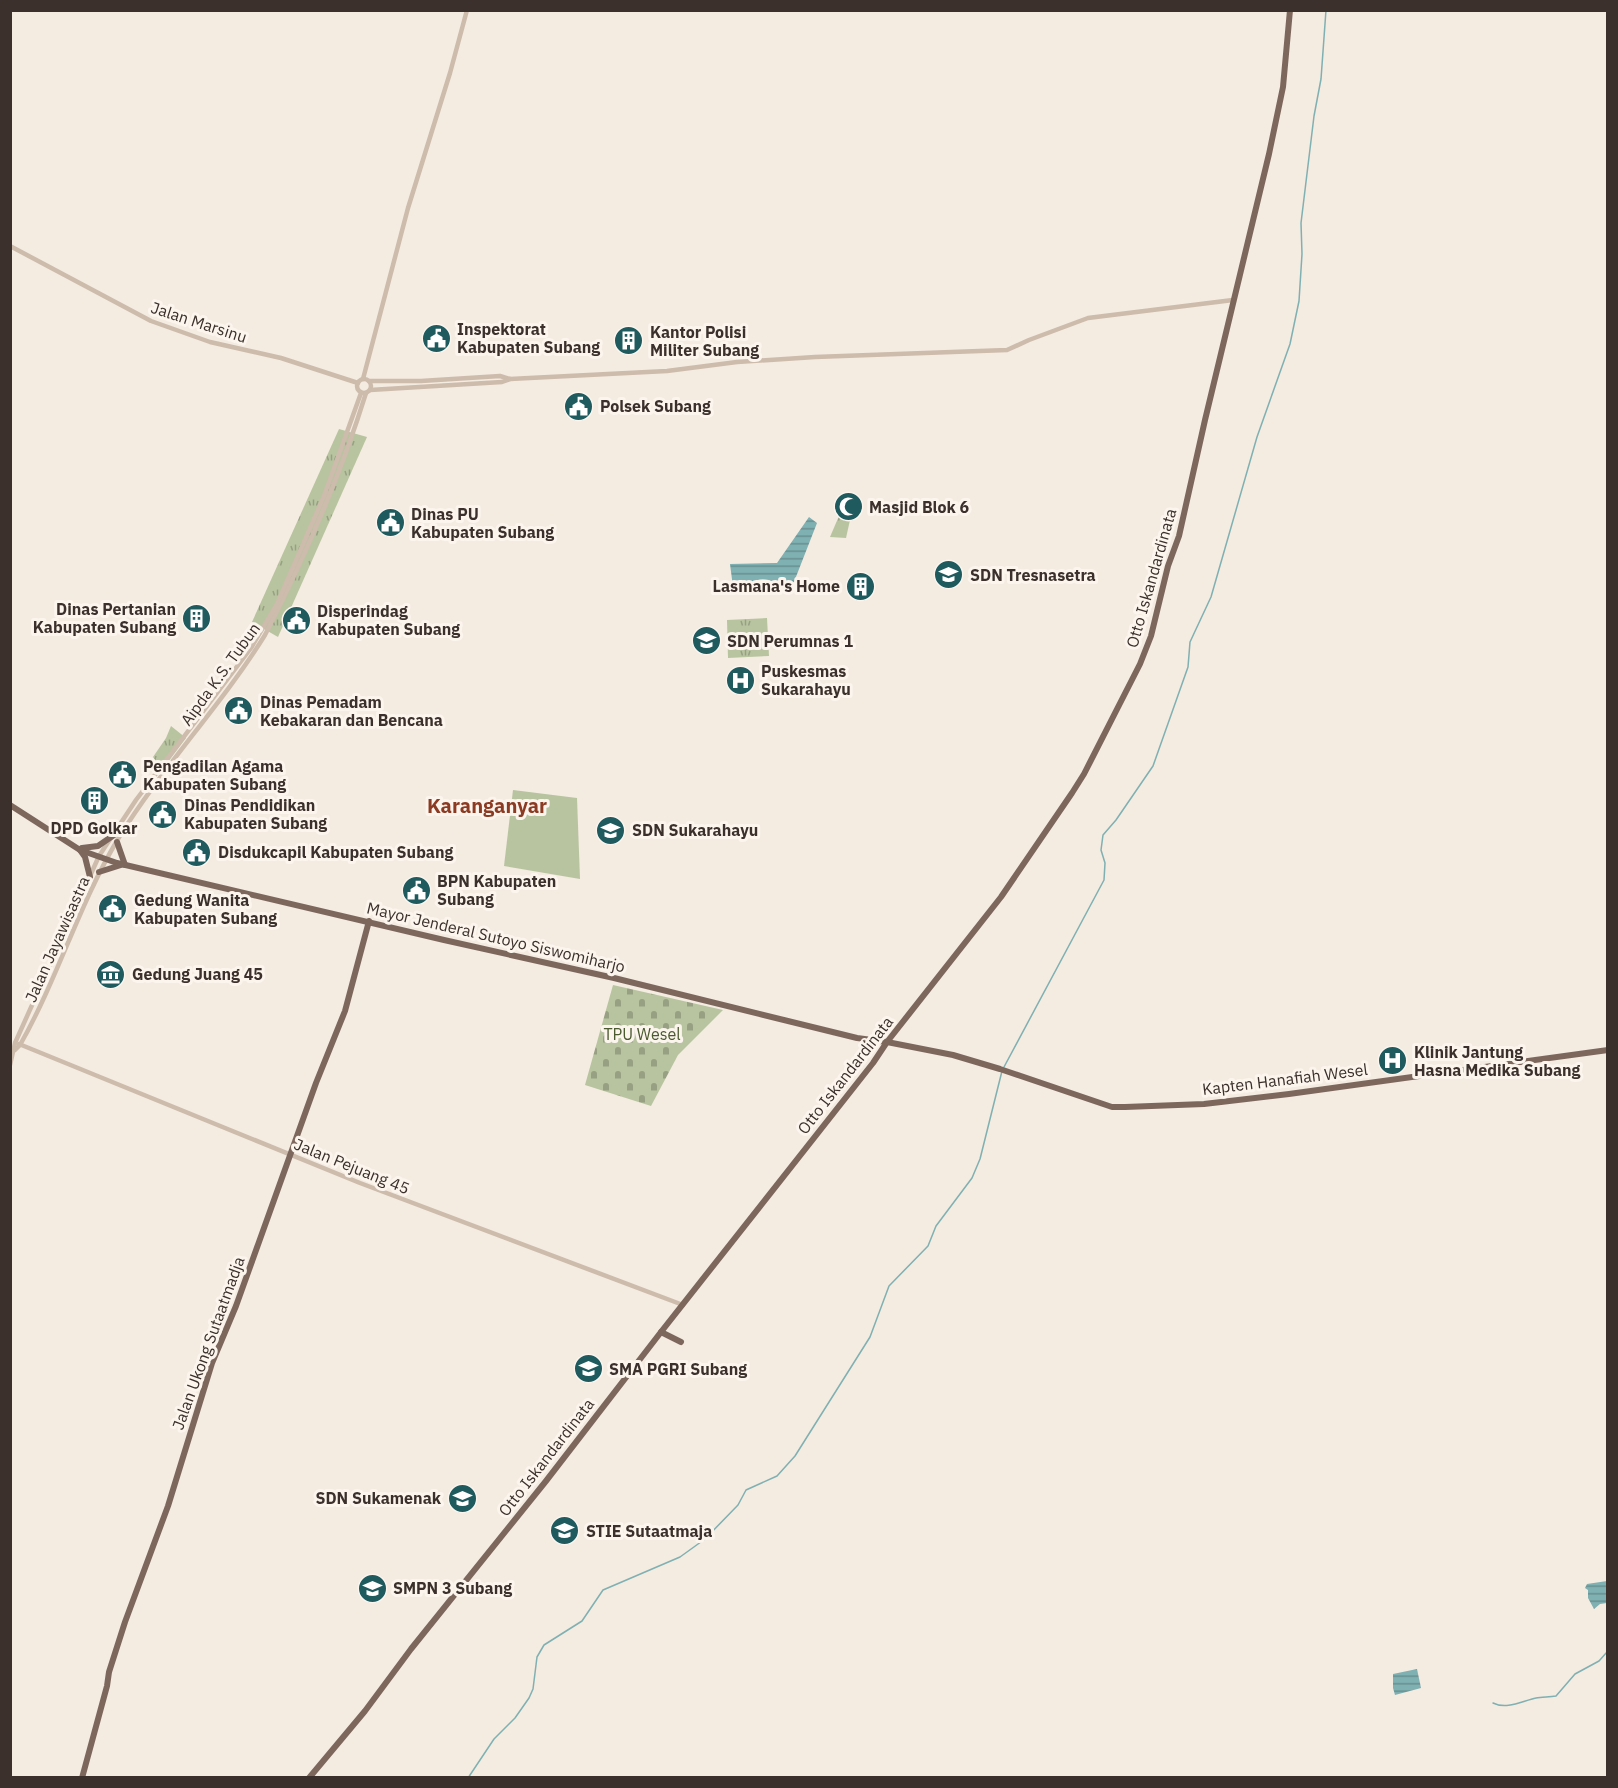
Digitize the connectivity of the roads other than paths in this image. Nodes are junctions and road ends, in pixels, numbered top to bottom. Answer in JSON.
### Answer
{"nodes":[{"id":1,"x":467,"y":10,"type":"edge"},
{"id":2,"x":1290,"y":10,"type":"edge"},
{"id":3,"x":10,"y":246,"type":"edge"},
{"id":4,"x":1233,"y":300,"type":"junction"},
{"id":5,"x":363,"y":379,"type":"junction"},
{"id":6,"x":510,"y":379,"type":"junction"},
{"id":7,"x":369,"y":381,"type":"junction"},
{"id":8,"x":358,"y":383,"type":"junction"},
{"id":9,"x":366,"y":392,"type":"junction"},
{"id":10,"x":10,"y":805,"type":"edge"},
{"id":11,"x":115,"y":839,"type":"junction"},
{"id":12,"x":78,"y":849,"type":"junction"},
{"id":13,"x":101,"y":854,"type":"junction"},
{"id":14,"x":108,"y":858,"type":"junction"},
{"id":15,"x":124,"y":865,"type":"junction"},
{"id":16,"x":99,"y":872,"type":"junction"},
{"id":17,"x":90,"y":877,"type":"junction"},
{"id":18,"x":369,"y":921,"type":"junction"},
{"id":19,"x":887,"y":1042,"type":"junction"},
{"id":20,"x":18,"y":1044,"type":"junction"},
{"id":21,"x":1608,"y":1050,"type":"edge"},
{"id":22,"x":10,"y":1065,"type":"edge"},
{"id":23,"x":290,"y":1154,"type":"junction"},
{"id":24,"x":683,"y":1305,"type":"junction"},
{"id":25,"x":661,"y":1332,"type":"junction"},
{"id":26,"x":681,"y":1341,"type":"dead end"},
{"id":27,"x":82,"y":1778,"type":"edge"},
{"id":28,"x":309,"y":1778,"type":"edge"}],
"edges":[{"from":1,"to":5,"type":"street"},
{"from":2,"to":4,"type":"main road","name":"Otto Iskandardinata"},
{"from":3,"to":8,"type":"street","name":"Jalan Marsinu"},
{"from":4,"to":6,"type":"street"},
{"from":4,"to":19,"type":"main road","name":"Otto Iskandardinata"},
{"from":5,"to":7,"type":"street"},
{"from":5,"to":8,"type":"street"},
{"from":6,"to":7,"type":"street"},
{"from":6,"to":9,"type":"street"},
{"from":7,"to":9,"type":"street"},
{"from":8,"to":9,"type":"street"},
{"from":9,"to":11,"type":"street","name":"Aipda K.S. Tubun"},
{"from":10,"to":12,"type":"main road","name":"Mayor Jenderal Sutoyo Siswomiharjo"},
{"from":11,"to":12,"type":"main road"},
{"from":11,"to":13,"type":"street","name":"Aipda K.S. Tubun"},
{"from":11,"to":14,"type":"street","name":"Aipda K.S. Tubun"},
{"from":11,"to":15,"type":"main road"},
{"from":12,"to":13,"type":"main road","name":"Mayor Jenderal Sutoyo Siswomiharjo"},
{"from":12,"to":17,"type":"main road"},
{"from":13,"to":14,"type":"main road","name":"Mayor Jenderal Sutoyo Siswomiharjo"},
{"from":13,"to":17,"type":"street","name":"Jalan Jayawisastra"},
{"from":14,"to":15,"type":"main road","name":"Mayor Jenderal Sutoyo Siswomiharjo"},
{"from":14,"to":16,"type":"street","name":"Jalan Jayawisastra"},
{"from":15,"to":16,"type":"main road"},
{"from":15,"to":18,"type":"main road","name":"Mayor Jenderal Sutoyo Siswomiharjo"},
{"from":16,"to":20,"type":"street","name":"Jalan Jayawisastra"},
{"from":17,"to":20,"type":"street","name":"Jalan Jayawisastra"},
{"from":18,"to":19,"type":"main road","name":"Mayor Jenderal Sutoyo Siswomiharjo"},
{"from":18,"to":23,"type":"main road","name":"Jalan Ukong Sutaatmadja"},
{"from":19,"to":21,"type":"main road","name":"Kapten Hanafiah Wesel"},
{"from":19,"to":24,"type":"main road","name":"Otto Iskandardinata"},
{"from":20,"to":22,"type":"street","name":"Jalan Jayawisastra"},
{"from":20,"to":23,"type":"street","name":"Jalan Pejuang 45"},
{"from":23,"to":24,"type":"street","name":"Jalan Pejuang 45"},
{"from":23,"to":27,"type":"main road","name":"Jalan Ukong Sutaatmadja"},
{"from":24,"to":25,"type":"main road","name":"Otto Iskandardinata"},
{"from":25,"to":26,"type":"main road"},
{"from":25,"to":28,"type":"main road","name":"Otto Iskandardinata"}]}
